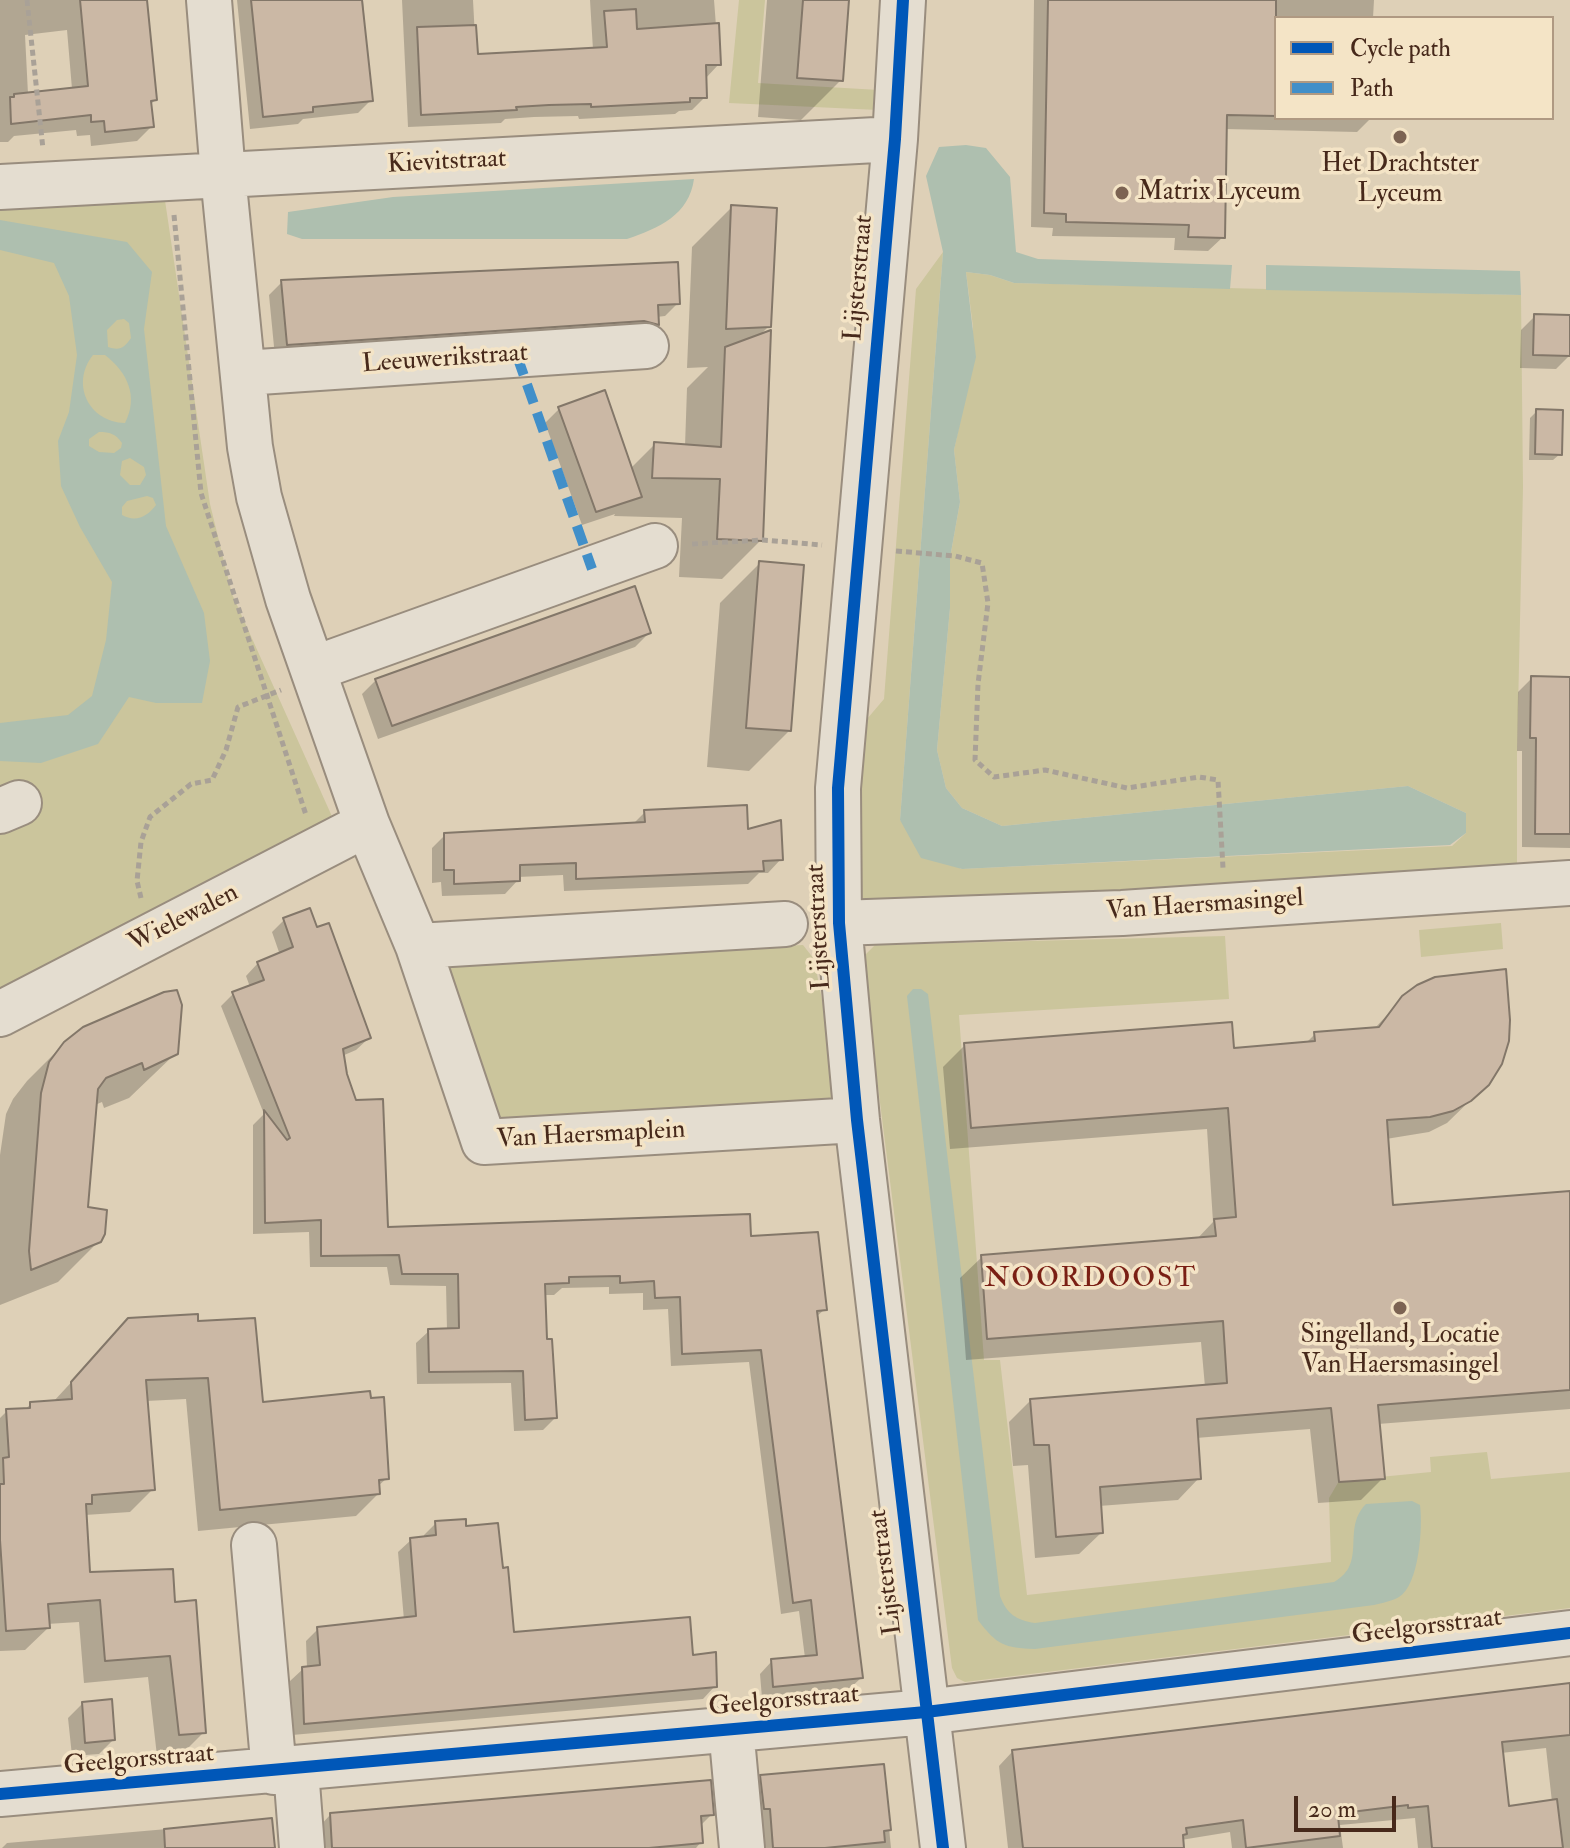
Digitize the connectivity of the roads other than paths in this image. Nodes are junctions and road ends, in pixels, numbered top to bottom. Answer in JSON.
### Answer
{"nodes":[{"id":1,"x":209,"y":0,"type":"edge"},
{"id":2,"x":903,"y":0,"type":"edge"},
{"id":3,"x":895,"y":139,"type":"junction"},
{"id":4,"x":223,"y":175,"type":"junction"},
{"id":5,"x":0,"y":187,"type":"edge"},
{"id":6,"x":646,"y":346,"type":"dead end"},
{"id":7,"x":244,"y":373,"type":"junction"},
{"id":8,"x":655,"y":546,"type":"road end"},
{"id":9,"x":315,"y":675,"type":"junction"},
{"id":10,"x":367,"y":824,"type":"junction"},
{"id":11,"x":1570,"y":883,"type":"edge"},
{"id":12,"x":839,"y":923,"type":"junction"},
{"id":13,"x":785,"y":924,"type":"dead end"},
{"id":14,"x":418,"y":946,"type":"junction"},
{"id":15,"x":0,"y":1014,"type":"edge"},
{"id":16,"x":857,"y":1120,"type":"junction"},
{"id":17,"x":254,"y":1545,"type":"dead end"},
{"id":18,"x":1570,"y":1633,"type":"edge"},
{"id":19,"x":926,"y":1712,"type":"junction"},
{"id":20,"x":731,"y":1728,"type":"junction"},
{"id":21,"x":285,"y":1771,"type":"junction"},
{"id":22,"x":0,"y":1794,"type":"edge"},
{"id":23,"x":302,"y":1848,"type":"edge"},
{"id":24,"x":742,"y":1848,"type":"edge"},
{"id":25,"x":943,"y":1848,"type":"edge"}],
"edges":[{"from":1,"to":4,"type":"street"},
{"from":2,"to":3,"type":"street","name":"Lijsterstraat"},
{"from":3,"to":4,"type":"street","name":"Kievitstraat"},
{"from":3,"to":12,"type":"street","name":"Lijsterstraat"},
{"from":4,"to":5,"type":"street","name":"Kievitstraat"},
{"from":4,"to":7,"type":"street"},
{"from":6,"to":7,"type":"street","name":"Leeuwerikstraat"},
{"from":7,"to":9,"type":"street"},
{"from":8,"to":9,"type":"street"},
{"from":9,"to":10,"type":"street"},
{"from":10,"to":14,"type":"street","name":"Van Haersmaplein"},
{"from":10,"to":15,"type":"street","name":"Wielewalen"},
{"from":11,"to":12,"type":"street","name":"Van Haersmasingel"},
{"from":12,"to":16,"type":"street","name":"Lijsterstraat"},
{"from":13,"to":14,"type":"street"},
{"from":14,"to":16,"type":"street","name":"Van Haersmaplein"},
{"from":16,"to":19,"type":"street","name":"Lijsterstraat"},
{"from":17,"to":21,"type":"street"},
{"from":18,"to":19,"type":"street","name":"Geelgorsstraat"},
{"from":19,"to":20,"type":"street","name":"Geelgorsstraat"},
{"from":19,"to":25,"type":"street","name":"Lijsterstraat"},
{"from":20,"to":21,"type":"street","name":"Geelgorsstraat"},
{"from":20,"to":24,"type":"street"},
{"from":21,"to":22,"type":"street","name":"Geelgorsstraat"},
{"from":21,"to":23,"type":"street"}]}
